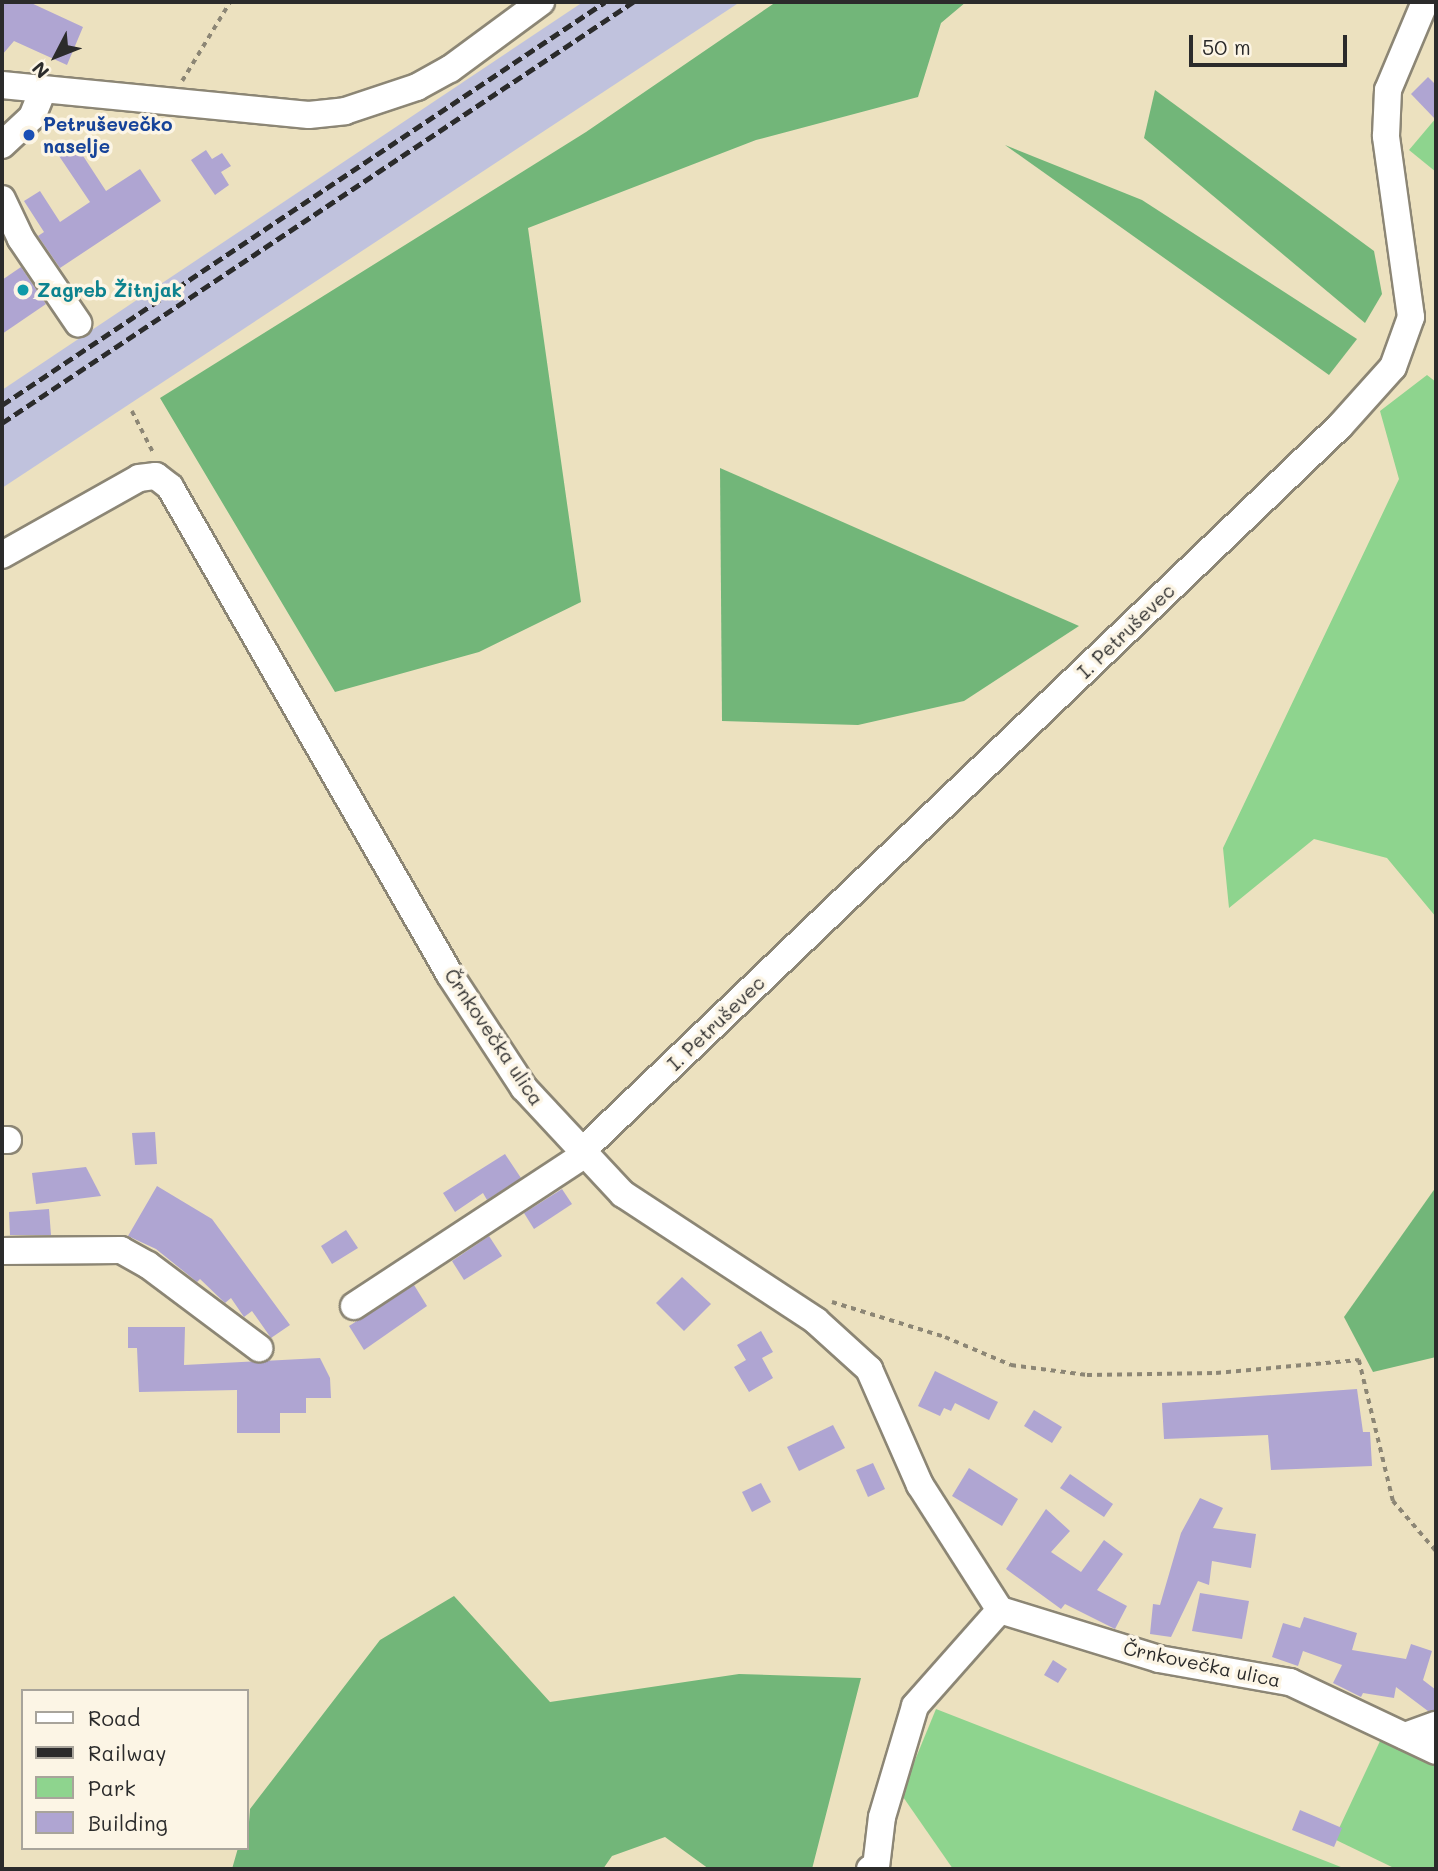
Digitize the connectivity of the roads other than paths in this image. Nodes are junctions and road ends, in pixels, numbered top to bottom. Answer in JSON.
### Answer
{"nodes":[{"id":1,"x":541,"y":2,"type":"edge"},
{"id":2,"x":1425,"y":2,"type":"edge"},
{"id":3,"x":2,"y":85,"type":"edge"},
{"id":4,"x":43,"y":90,"type":"junction"},
{"id":5,"x":2,"y":145,"type":"edge"},
{"id":6,"x":2,"y":199,"type":"edge"},
{"id":7,"x":78,"y":323,"type":"dead end"},
{"id":8,"x":2,"y":555,"type":"edge"},
{"id":9,"x":582,"y":1153,"type":"junction"},
{"id":10,"x":2,"y":1251,"type":"edge"},
{"id":11,"x":354,"y":1306,"type":"dead end"},
{"id":12,"x":259,"y":1348,"type":"dead end"},
{"id":13,"x":1000,"y":1610,"type":"junction"},
{"id":14,"x":1436,"y":1725,"type":"edge"},
{"id":15,"x":1405,"y":1736,"type":"junction"},
{"id":16,"x":1436,"y":1751,"type":"edge"},
{"id":17,"x":874,"y":1868,"type":"edge"}],
"edges":[{"from":1,"to":4,"type":"street"},
{"from":2,"to":9,"type":"street","name":"I. Petruševec"},
{"from":3,"to":4,"type":"street"},
{"from":4,"to":5,"type":"street"},
{"from":6,"to":7,"type":"street"},
{"from":8,"to":9,"type":"street","name":"Črnkovečka ulica"},
{"from":9,"to":11,"type":"street","name":"I. Petruševec"},
{"from":9,"to":13,"type":"street","name":"Črnkovečka ulica"},
{"from":10,"to":12,"type":"street"},
{"from":13,"to":15,"type":"street","name":"Črnkovečka ulica"},
{"from":13,"to":17,"type":"street"},
{"from":14,"to":15,"type":"street"},
{"from":15,"to":16,"type":"street","name":"Črnkovečka ulica"}]}
